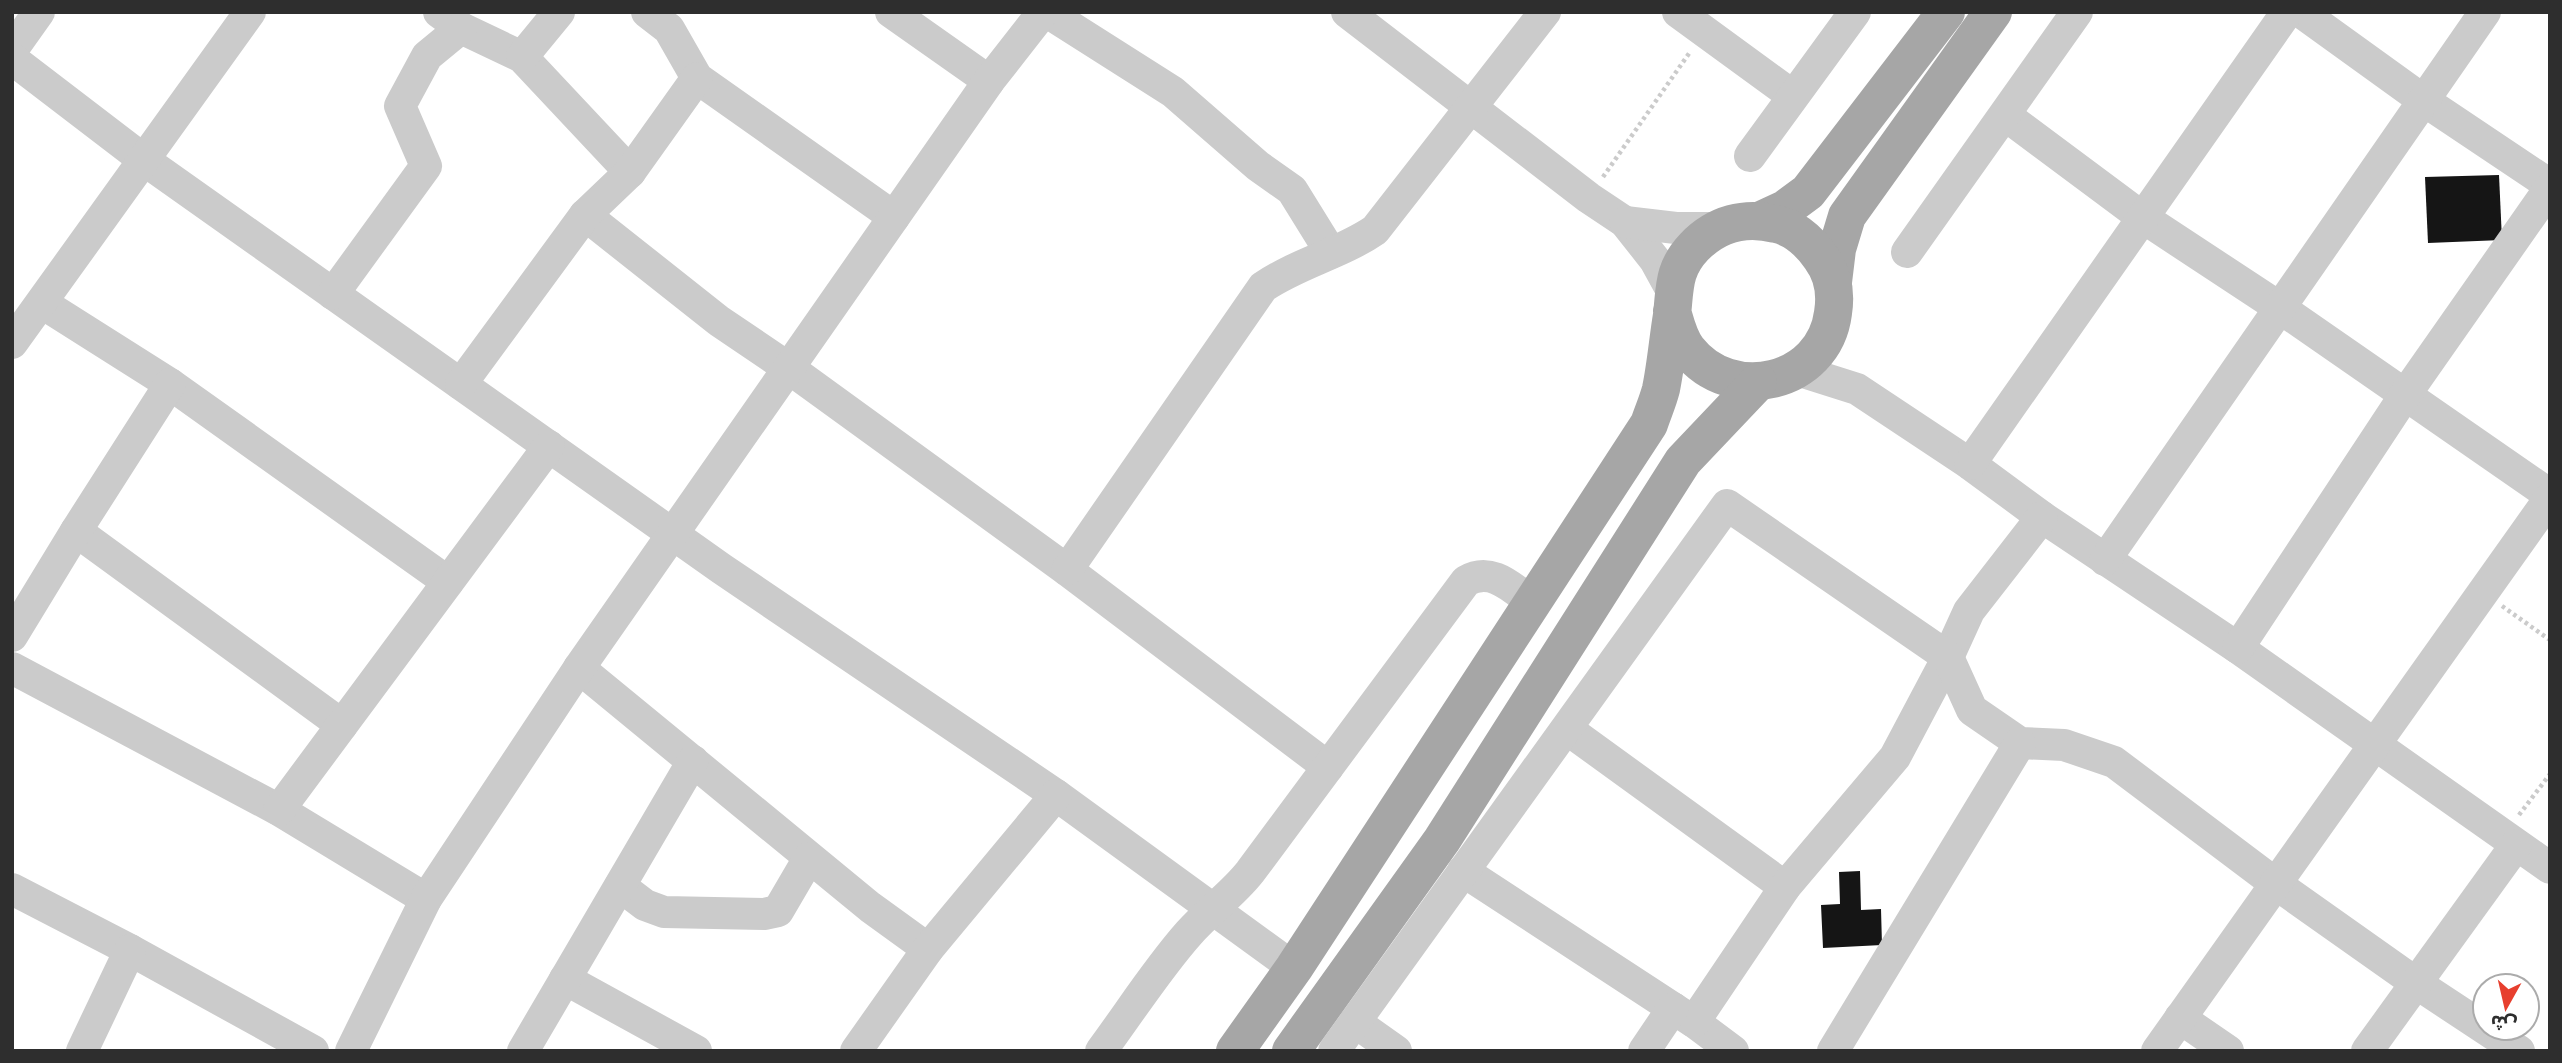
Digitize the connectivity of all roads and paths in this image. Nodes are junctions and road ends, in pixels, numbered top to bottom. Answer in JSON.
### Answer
{"nodes":[{"id":1,"x":39,"y":12,"type":"edge"},
{"id":2,"x":250,"y":12,"type":"edge"},
{"id":3,"x":559,"y":12,"type":"edge"},
{"id":4,"x":647,"y":12,"type":"edge"},
{"id":5,"x":891,"y":12,"type":"edge"},
{"id":6,"x":1045,"y":12,"type":"edge"},
{"id":7,"x":1347,"y":12,"type":"edge"},
{"id":8,"x":1545,"y":12,"type":"edge"},
{"id":9,"x":1854,"y":12,"type":"edge"},
{"id":10,"x":1993,"y":12,"type":"edge"},
{"id":11,"x":2077,"y":12,"type":"edge"},
{"id":12,"x":2287,"y":12,"type":"edge"},
{"id":13,"x":2301,"y":12,"type":"edge"},
{"id":14,"x":2485,"y":12,"type":"edge"},
{"id":15,"x":1686,"y":18,"type":"edge"},
{"id":16,"x":450,"y":20,"type":"edge"},
{"id":17,"x":1937,"y":21,"type":"edge"},
{"id":18,"x":12,"y":50,"type":"edge"},
{"id":19,"x":522,"y":57,"type":"junction"},
{"id":20,"x":12,"y":59,"type":"edge"},
{"id":21,"x":696,"y":78,"type":"junction"},
{"id":22,"x":989,"y":81,"type":"junction"},
{"id":23,"x":1793,"y":96,"type":"junction"},
{"id":24,"x":2423,"y":100,"type":"junction"},
{"id":25,"x":1470,"y":107,"type":"junction"},
{"id":26,"x":2005,"y":115,"type":"junction"},
{"id":27,"x":1750,"y":156,"type":"dead end"},
{"id":28,"x":144,"y":160,"type":"junction"},
{"id":29,"x":630,"y":172,"type":"junction"},
{"id":30,"x":2550,"y":187,"type":"edge"},
{"id":31,"x":1588,"y":198,"type":"junction"},
{"id":32,"x":585,"y":215,"type":"junction"},
{"id":33,"x":894,"y":216,"type":"junction"},
{"id":34,"x":2142,"y":217,"type":"junction"},
{"id":35,"x":1759,"y":220,"type":"junction"},
{"id":36,"x":1625,"y":222,"type":"junction"},
{"id":37,"x":1719,"y":228,"type":"junction"},
{"id":38,"x":1907,"y":252,"type":"dead end"},
{"id":39,"x":1331,"y":253,"type":"junction"},
{"id":40,"x":1832,"y":282,"type":"junction"},
{"id":41,"x":333,"y":294,"type":"junction"},
{"id":42,"x":1672,"y":301,"type":"junction"},
{"id":43,"x":42,"y":303,"type":"junction"},
{"id":44,"x":2280,"y":308,"type":"junction"},
{"id":45,"x":1825,"y":341,"type":"junction"},
{"id":46,"x":12,"y":343,"type":"edge"},
{"id":47,"x":790,"y":369,"type":"junction"},
{"id":48,"x":1797,"y":370,"type":"junction"},
{"id":49,"x":1758,"y":383,"type":"junction"},
{"id":50,"x":170,"y":384,"type":"junction"},
{"id":51,"x":461,"y":384,"type":"junction"},
{"id":52,"x":1857,"y":389,"type":"junction"},
{"id":53,"x":2405,"y":395,"type":"junction"},
{"id":54,"x":549,"y":446,"type":"junction"},
{"id":55,"x":1970,"y":464,"type":"junction"},
{"id":56,"x":2550,"y":497,"type":"edge"},
{"id":57,"x":2042,"y":517,"type":"junction"},
{"id":58,"x":76,"y":531,"type":"junction"},
{"id":59,"x":674,"y":535,"type":"junction"},
{"id":60,"x":2105,"y":560,"type":"junction"},
{"id":61,"x":1067,"y":570,"type":"junction"},
{"id":62,"x":448,"y":582,"type":"junction"},
{"id":63,"x":2484,"y":592,"type":"junction"},
{"id":64,"x":1533,"y":603,"type":"junction"},
{"id":65,"x":12,"y":636,"type":"edge"},
{"id":66,"x":2550,"y":640,"type":"edge"},
{"id":67,"x":2238,"y":648,"type":"junction"},
{"id":68,"x":1948,"y":657,"type":"junction"},
{"id":69,"x":12,"y":668,"type":"edge"},
{"id":70,"x":579,"y":668,"type":"junction"},
{"id":71,"x":342,"y":725,"type":"junction"},
{"id":72,"x":1567,"y":729,"type":"junction"},
{"id":73,"x":2020,"y":743,"type":"junction"},
{"id":74,"x":2375,"y":746,"type":"junction"},
{"id":75,"x":693,"y":761,"type":"junction"},
{"id":76,"x":1328,"y":767,"type":"junction"},
{"id":77,"x":2550,"y":774,"type":"edge"},
{"id":78,"x":1056,"y":795,"type":"junction"},
{"id":79,"x":279,"y":810,"type":"junction"},
{"id":80,"x":2510,"y":840,"type":"junction"},
{"id":81,"x":809,"y":858,"type":"junction"},
{"id":82,"x":2550,"y":867,"type":"edge"},
{"id":83,"x":1463,"y":871,"type":"junction"},
{"id":84,"x":2276,"y":884,"type":"junction"},
{"id":85,"x":620,"y":886,"type":"junction"},
{"id":86,"x":1785,"y":887,"type":"junction"},
{"id":87,"x":12,"y":889,"type":"edge"},
{"id":88,"x":426,"y":899,"type":"junction"},
{"id":89,"x":1213,"y":910,"type":"junction"},
{"id":90,"x":928,"y":948,"type":"junction"},
{"id":91,"x":130,"y":950,"type":"junction"},
{"id":92,"x":1294,"y":968,"type":"junction"},
{"id":93,"x":565,"y":979,"type":"junction"},
{"id":94,"x":2416,"y":983,"type":"junction"},
{"id":95,"x":1683,"y":1015,"type":"junction"},
{"id":96,"x":2180,"y":1018,"type":"junction"},
{"id":97,"x":1355,"y":1021,"type":"junction"},
{"id":98,"x":82,"y":1051,"type":"edge"},
{"id":99,"x":313,"y":1051,"type":"edge"},
{"id":100,"x":351,"y":1051,"type":"edge"},
{"id":101,"x":523,"y":1051,"type":"edge"},
{"id":102,"x":696,"y":1051,"type":"edge"},
{"id":103,"x":856,"y":1051,"type":"edge"},
{"id":104,"x":1101,"y":1051,"type":"edge"},
{"id":105,"x":1235,"y":1051,"type":"edge"},
{"id":106,"x":1291,"y":1051,"type":"edge"},
{"id":107,"x":1334,"y":1051,"type":"edge"},
{"id":108,"x":1396,"y":1051,"type":"edge"},
{"id":109,"x":1644,"y":1051,"type":"edge"},
{"id":110,"x":1733,"y":1051,"type":"edge"},
{"id":111,"x":1833,"y":1051,"type":"edge"},
{"id":112,"x":2157,"y":1051,"type":"edge"},
{"id":113,"x":2228,"y":1051,"type":"edge"},
{"id":114,"x":2367,"y":1051,"type":"edge"},
{"id":115,"x":2518,"y":1051,"type":"edge"}],
"edges":[{"from":1,"to":18,"type":"street"},
{"from":2,"to":28,"type":"street"},
{"from":3,"to":19,"type":"street"},
{"from":4,"to":21,"type":"street"},
{"from":5,"to":22,"type":"street"},
{"from":6,"to":22,"type":"street"},
{"from":6,"to":39,"type":"street"},
{"from":7,"to":25,"type":"street"},
{"from":8,"to":25,"type":"street"},
{"from":9,"to":23,"type":"street"},
{"from":10,"to":40,"type":"main road"},
{"from":11,"to":26,"type":"street"},
{"from":12,"to":34,"type":"street"},
{"from":13,"to":24,"type":"street"},
{"from":14,"to":24,"type":"street"},
{"from":15,"to":23,"type":"street"},
{"from":15,"to":31,"type":"path"},
{"from":16,"to":19,"type":"street"},
{"from":16,"to":41,"type":"street"},
{"from":17,"to":35,"type":"main road"},
{"from":19,"to":29,"type":"street"},
{"from":20,"to":28,"type":"street"},
{"from":21,"to":29,"type":"street"},
{"from":21,"to":33,"type":"street"},
{"from":22,"to":33,"type":"street"},
{"from":23,"to":27,"type":"street"},
{"from":24,"to":30,"type":"street"},
{"from":24,"to":44,"type":"street"},
{"from":25,"to":31,"type":"street"},
{"from":25,"to":39,"type":"street"},
{"from":26,"to":34,"type":"street"},
{"from":26,"to":38,"type":"street"},
{"from":28,"to":41,"type":"street"},
{"from":28,"to":43,"type":"street"},
{"from":29,"to":32,"type":"street"},
{"from":30,"to":53,"type":"street"},
{"from":31,"to":36,"type":"street"},
{"from":32,"to":47,"type":"street"},
{"from":32,"to":51,"type":"street"},
{"from":33,"to":47,"type":"street"},
{"from":34,"to":44,"type":"street"},
{"from":34,"to":55,"type":"street"},
{"from":35,"to":37,"type":"main road"},
{"from":35,"to":40,"type":"main road"},
{"from":36,"to":37,"type":"street"},
{"from":36,"to":42,"type":"street"},
{"from":37,"to":42,"type":"main road"},
{"from":39,"to":61,"type":"street"},
{"from":40,"to":45,"type":"main road"},
{"from":41,"to":51,"type":"street"},
{"from":42,"to":49,"type":"main road"},
{"from":42,"to":64,"type":"main road"},
{"from":43,"to":46,"type":"street"},
{"from":43,"to":50,"type":"street"},
{"from":44,"to":53,"type":"street"},
{"from":44,"to":60,"type":"street"},
{"from":45,"to":48,"type":"main road"},
{"from":45,"to":52,"type":"street"},
{"from":47,"to":59,"type":"street"},
{"from":47,"to":61,"type":"street"},
{"from":48,"to":49,"type":"main road"},
{"from":48,"to":52,"type":"street"},
{"from":49,"to":106,"type":"main road"},
{"from":50,"to":58,"type":"street"},
{"from":50,"to":62,"type":"street"},
{"from":51,"to":54,"type":"street"},
{"from":52,"to":55,"type":"street"},
{"from":53,"to":56,"type":"street"},
{"from":53,"to":67,"type":"street"},
{"from":54,"to":59,"type":"street"},
{"from":54,"to":62,"type":"street"},
{"from":55,"to":57,"type":"street"},
{"from":56,"to":63,"type":"street"},
{"from":57,"to":60,"type":"street"},
{"from":57,"to":68,"type":"street"},
{"from":58,"to":65,"type":"street"},
{"from":58,"to":71,"type":"street"},
{"from":59,"to":70,"type":"street"},
{"from":59,"to":78,"type":"street"},
{"from":60,"to":67,"type":"street"},
{"from":61,"to":76,"type":"street"},
{"from":62,"to":71,"type":"street"},
{"from":63,"to":66,"type":"path"},
{"from":63,"to":74,"type":"street"},
{"from":64,"to":76,"type":"street"},
{"from":64,"to":92,"type":"main road"},
{"from":67,"to":74,"type":"street"},
{"from":68,"to":72,"type":"street"},
{"from":68,"to":73,"type":"street"},
{"from":68,"to":86,"type":"street"},
{"from":69,"to":79,"type":"street"},
{"from":70,"to":75,"type":"street"},
{"from":70,"to":88,"type":"street"},
{"from":71,"to":79,"type":"street"},
{"from":72,"to":83,"type":"street"},
{"from":72,"to":86,"type":"street"},
{"from":73,"to":84,"type":"street"},
{"from":73,"to":111,"type":"street"},
{"from":74,"to":80,"type":"street"},
{"from":74,"to":84,"type":"street"},
{"from":75,"to":81,"type":"street"},
{"from":75,"to":85,"type":"street"},
{"from":76,"to":89,"type":"street"},
{"from":77,"to":80,"type":"path"},
{"from":78,"to":89,"type":"street"},
{"from":78,"to":90,"type":"street"},
{"from":79,"to":88,"type":"street"},
{"from":80,"to":82,"type":"street"},
{"from":80,"to":94,"type":"street"},
{"from":81,"to":85,"type":"street"},
{"from":81,"to":90,"type":"street"},
{"from":83,"to":95,"type":"street"},
{"from":83,"to":97,"type":"street"},
{"from":84,"to":94,"type":"street"},
{"from":84,"to":96,"type":"street"},
{"from":85,"to":93,"type":"street"},
{"from":86,"to":95,"type":"street"},
{"from":87,"to":91,"type":"street"},
{"from":88,"to":100,"type":"street"},
{"from":89,"to":92,"type":"street"},
{"from":89,"to":104,"type":"street"},
{"from":90,"to":103,"type":"street"},
{"from":91,"to":98,"type":"street"},
{"from":91,"to":99,"type":"street"},
{"from":92,"to":105,"type":"main road"},
{"from":93,"to":101,"type":"street"},
{"from":93,"to":102,"type":"street"},
{"from":94,"to":114,"type":"street"},
{"from":94,"to":115,"type":"street"},
{"from":95,"to":109,"type":"street"},
{"from":95,"to":110,"type":"street"},
{"from":96,"to":112,"type":"street"},
{"from":96,"to":113,"type":"street"},
{"from":97,"to":107,"type":"street"},
{"from":97,"to":108,"type":"street"}]}
